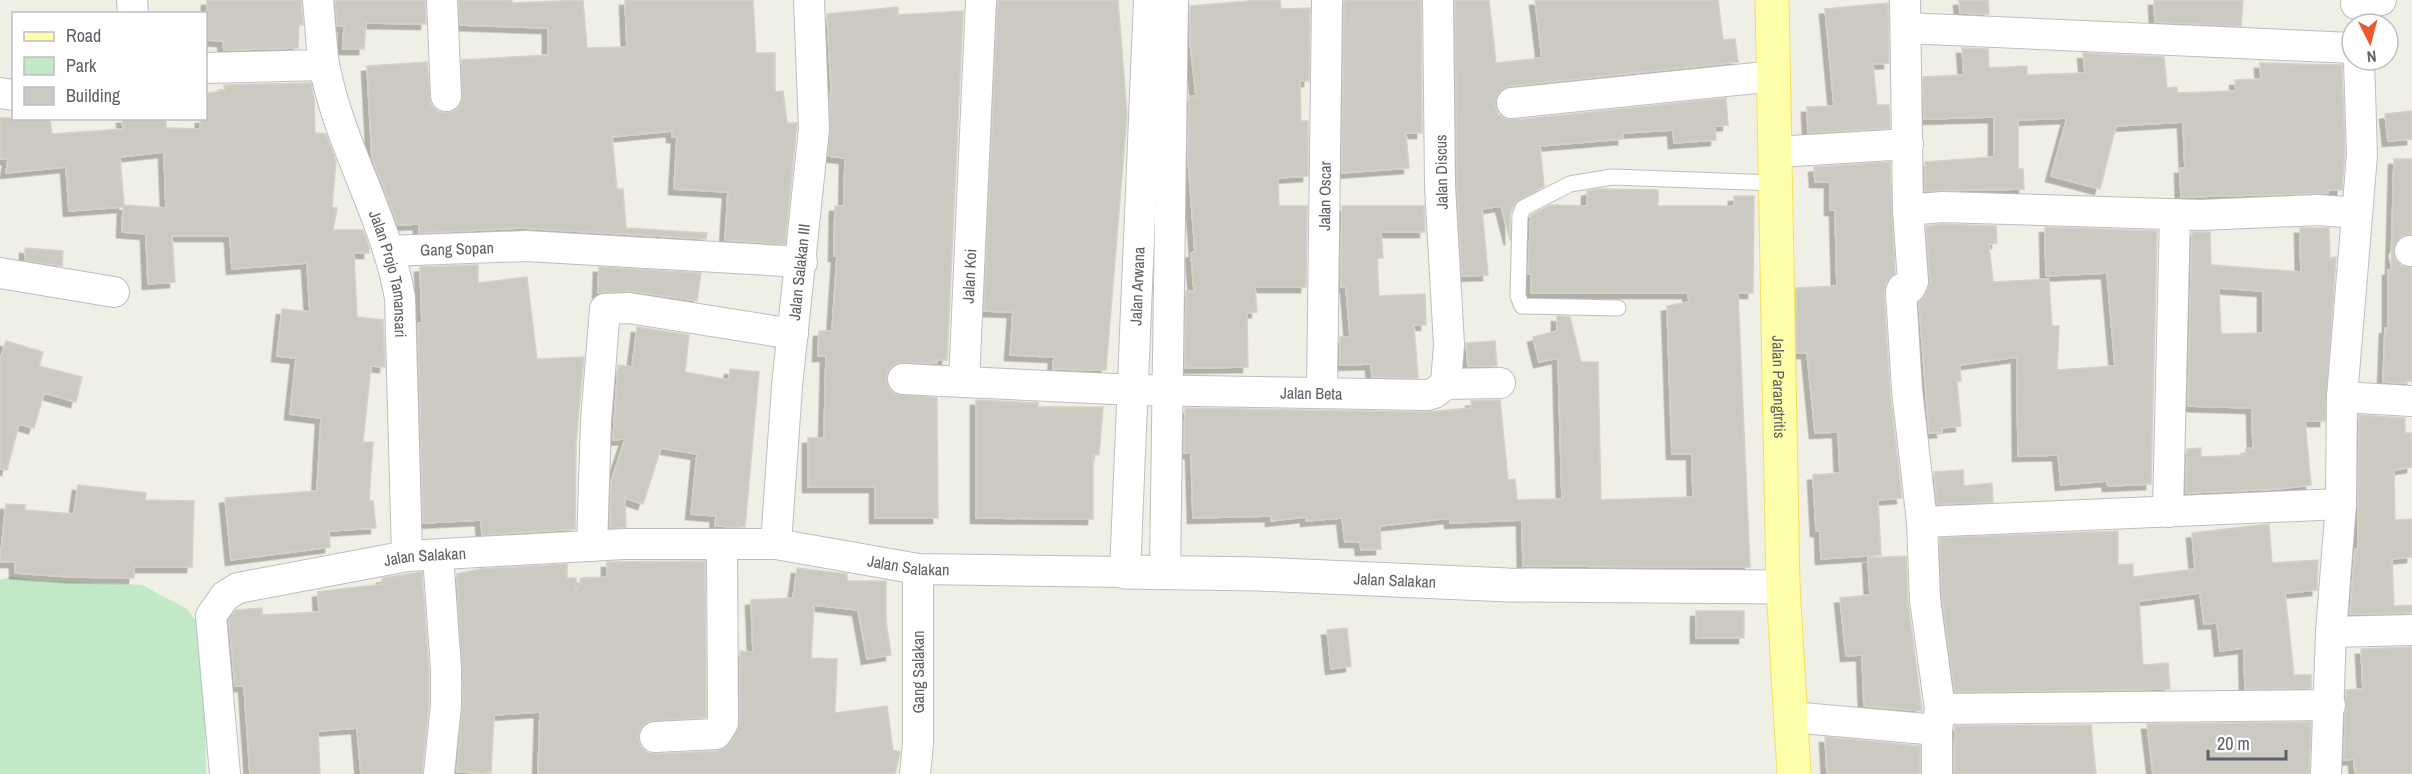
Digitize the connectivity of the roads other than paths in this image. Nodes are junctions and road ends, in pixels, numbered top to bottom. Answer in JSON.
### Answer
{"nodes":[{"id":1,"x":318,"y":0,"type":"edge"},
{"id":2,"x":442,"y":0,"type":"edge"},
{"id":3,"x":809,"y":0,"type":"edge"},
{"id":4,"x":981,"y":0,"type":"edge"},
{"id":5,"x":1149,"y":0,"type":"edge"},
{"id":6,"x":1173,"y":0,"type":"edge"},
{"id":7,"x":1328,"y":0,"type":"edge"},
{"id":8,"x":1438,"y":0,"type":"edge"},
{"id":9,"x":1772,"y":0,"type":"edge"},
{"id":10,"x":1905,"y":14,"type":"edge"},
{"id":11,"x":2340,"y":47,"type":"edge"},
{"id":12,"x":324,"y":65,"type":"junction"},
{"id":13,"x":207,"y":68,"type":"edge"},
{"id":14,"x":2359,"y":72,"type":"edge"},
{"id":15,"x":1775,"y":76,"type":"junction"},
{"id":16,"x":446,"y":96,"type":"dead end"},
{"id":17,"x":1512,"y":103,"type":"dead end"},
{"id":18,"x":1908,"y":144,"type":"junction"},
{"id":19,"x":1776,"y":167,"type":"junction"},
{"id":20,"x":1908,"y":210,"type":"junction"},
{"id":21,"x":2357,"y":213,"type":"junction"},
{"id":22,"x":2175,"y":215,"type":"junction"},
{"id":23,"x":388,"y":251,"type":"junction"},
{"id":24,"x":802,"y":262,"type":"junction"},
{"id":25,"x":0,"y":273,"type":"edge"},
{"id":26,"x":114,"y":292,"type":"dead end"},
{"id":27,"x":1618,"y":308,"type":"dead end"},
{"id":28,"x":793,"y":334,"type":"junction"},
{"id":29,"x":903,"y":379,"type":"dead end"},
{"id":30,"x":964,"y":382,"type":"junction"},
{"id":31,"x":1500,"y":383,"type":"dead end"},
{"id":32,"x":1446,"y":384,"type":"junction"},
{"id":33,"x":1135,"y":390,"type":"junction"},
{"id":34,"x":1169,"y":390,"type":"junction"},
{"id":35,"x":1322,"y":391,"type":"junction"},
{"id":36,"x":2342,"y":398,"type":"junction"},
{"id":37,"x":2412,"y":401,"type":"edge"},
{"id":38,"x":2341,"y":504,"type":"junction"},
{"id":39,"x":2168,"y":512,"type":"junction"},
{"id":40,"x":1922,"y":522,"type":"junction"},
{"id":41,"x":722,"y":544,"type":"junction"},
{"id":42,"x":776,"y":544,"type":"junction"},
{"id":43,"x":592,"y":546,"type":"junction"},
{"id":44,"x":407,"y":556,"type":"junction"},
{"id":45,"x":438,"y":556,"type":"junction"},
{"id":46,"x":918,"y":569,"type":"junction"},
{"id":47,"x":1125,"y":572,"type":"junction"},
{"id":48,"x":1165,"y":572,"type":"junction"},
{"id":49,"x":1783,"y":587,"type":"junction"},
{"id":50,"x":2412,"y":630,"type":"edge"},
{"id":51,"x":2331,"y":632,"type":"junction"},
{"id":52,"x":2330,"y":705,"type":"junction"},
{"id":53,"x":1791,"y":717,"type":"junction"},
{"id":54,"x":1938,"y":720,"type":"junction"},
{"id":55,"x":655,"y":737,"type":"dead end"},
{"id":56,"x":225,"y":774,"type":"edge"},
{"id":57,"x":439,"y":774,"type":"edge"},
{"id":58,"x":915,"y":774,"type":"edge"},
{"id":59,"x":1794,"y":774,"type":"edge"},
{"id":60,"x":1937,"y":774,"type":"edge"},
{"id":61,"x":2326,"y":774,"type":"edge"}],
"edges":[{"from":1,"to":12,"type":"street","name":"Jalan Projo Tamansari"},
{"from":2,"to":16,"type":"street"},
{"from":3,"to":24,"type":"street","name":"Jalan Salakan III"},
{"from":4,"to":30,"type":"street","name":"Jalan Koi"},
{"from":5,"to":33,"type":"street","name":"Jalan Arwana"},
{"from":6,"to":34,"type":"street","name":"Jalan Arwana"},
{"from":7,"to":35,"type":"street","name":"Jalan Oscar"},
{"from":8,"to":32,"type":"street","name":"Jalan Discus"},
{"from":9,"to":15,"type":"main road","name":"Jalan Parangtritis"},
{"from":10,"to":11,"type":"street"},
{"from":10,"to":18,"type":"street"},
{"from":12,"to":13,"type":"street"},
{"from":12,"to":23,"type":"street","name":"Jalan Projo Tamansari"},
{"from":14,"to":21,"type":"street"},
{"from":15,"to":17,"type":"street"},
{"from":15,"to":19,"type":"main road","name":"Jalan Parangtritis"},
{"from":18,"to":19,"type":"street"},
{"from":18,"to":20,"type":"street"},
{"from":19,"to":27,"type":"lane"},
{"from":19,"to":49,"type":"main road","name":"Jalan Parangtritis"},
{"from":20,"to":22,"type":"street"},
{"from":20,"to":40,"type":"street"},
{"from":21,"to":22,"type":"street"},
{"from":21,"to":36,"type":"street"},
{"from":22,"to":39,"type":"street"},
{"from":23,"to":24,"type":"street","name":"Gang Sopan"},
{"from":23,"to":44,"type":"street","name":"Jalan Projo Tamansari"},
{"from":24,"to":28,"type":"street","name":"Jalan Salakan III"},
{"from":25,"to":26,"type":"street"},
{"from":28,"to":42,"type":"street","name":"Jalan Salakan III"},
{"from":28,"to":43,"type":"street"},
{"from":29,"to":30,"type":"street"},
{"from":30,"to":33,"type":"street"},
{"from":31,"to":32,"type":"street","name":"Jalan Beta"},
{"from":32,"to":35,"type":"street","name":"Jalan Beta"},
{"from":33,"to":34,"type":"street","name":"Jalan Beta"},
{"from":33,"to":47,"type":"street","name":"Jalan Arwana"},
{"from":34,"to":35,"type":"street","name":"Jalan Beta"},
{"from":34,"to":48,"type":"street","name":"Jalan Arwana"},
{"from":36,"to":37,"type":"street"},
{"from":36,"to":38,"type":"street"},
{"from":38,"to":39,"type":"street"},
{"from":38,"to":51,"type":"street"},
{"from":39,"to":40,"type":"street"},
{"from":40,"to":54,"type":"street"},
{"from":41,"to":42,"type":"street","name":"Jalan Salakan"},
{"from":41,"to":43,"type":"street","name":"Jalan Salakan"},
{"from":41,"to":55,"type":"street"},
{"from":42,"to":46,"type":"street","name":"Jalan Salakan"},
{"from":43,"to":45,"type":"street","name":"Jalan Salakan"},
{"from":44,"to":45,"type":"street","name":"Jalan Salakan"},
{"from":44,"to":56,"type":"street","name":"Jalan Salakan"},
{"from":45,"to":57,"type":"street"},
{"from":46,"to":47,"type":"street","name":"Jalan Salakan"},
{"from":46,"to":58,"type":"street","name":"Gang Salakan"},
{"from":47,"to":48,"type":"street","name":"Jalan Salakan"},
{"from":48,"to":49,"type":"street","name":"Jalan Salakan"},
{"from":49,"to":53,"type":"main road","name":"Jalan Parangtritis"},
{"from":50,"to":51,"type":"street"},
{"from":51,"to":52,"type":"street"},
{"from":52,"to":54,"type":"street"},
{"from":52,"to":61,"type":"street"},
{"from":53,"to":54,"type":"street"},
{"from":53,"to":59,"type":"main road","name":"Jalan Parangtritis"},
{"from":54,"to":60,"type":"street"}]}
